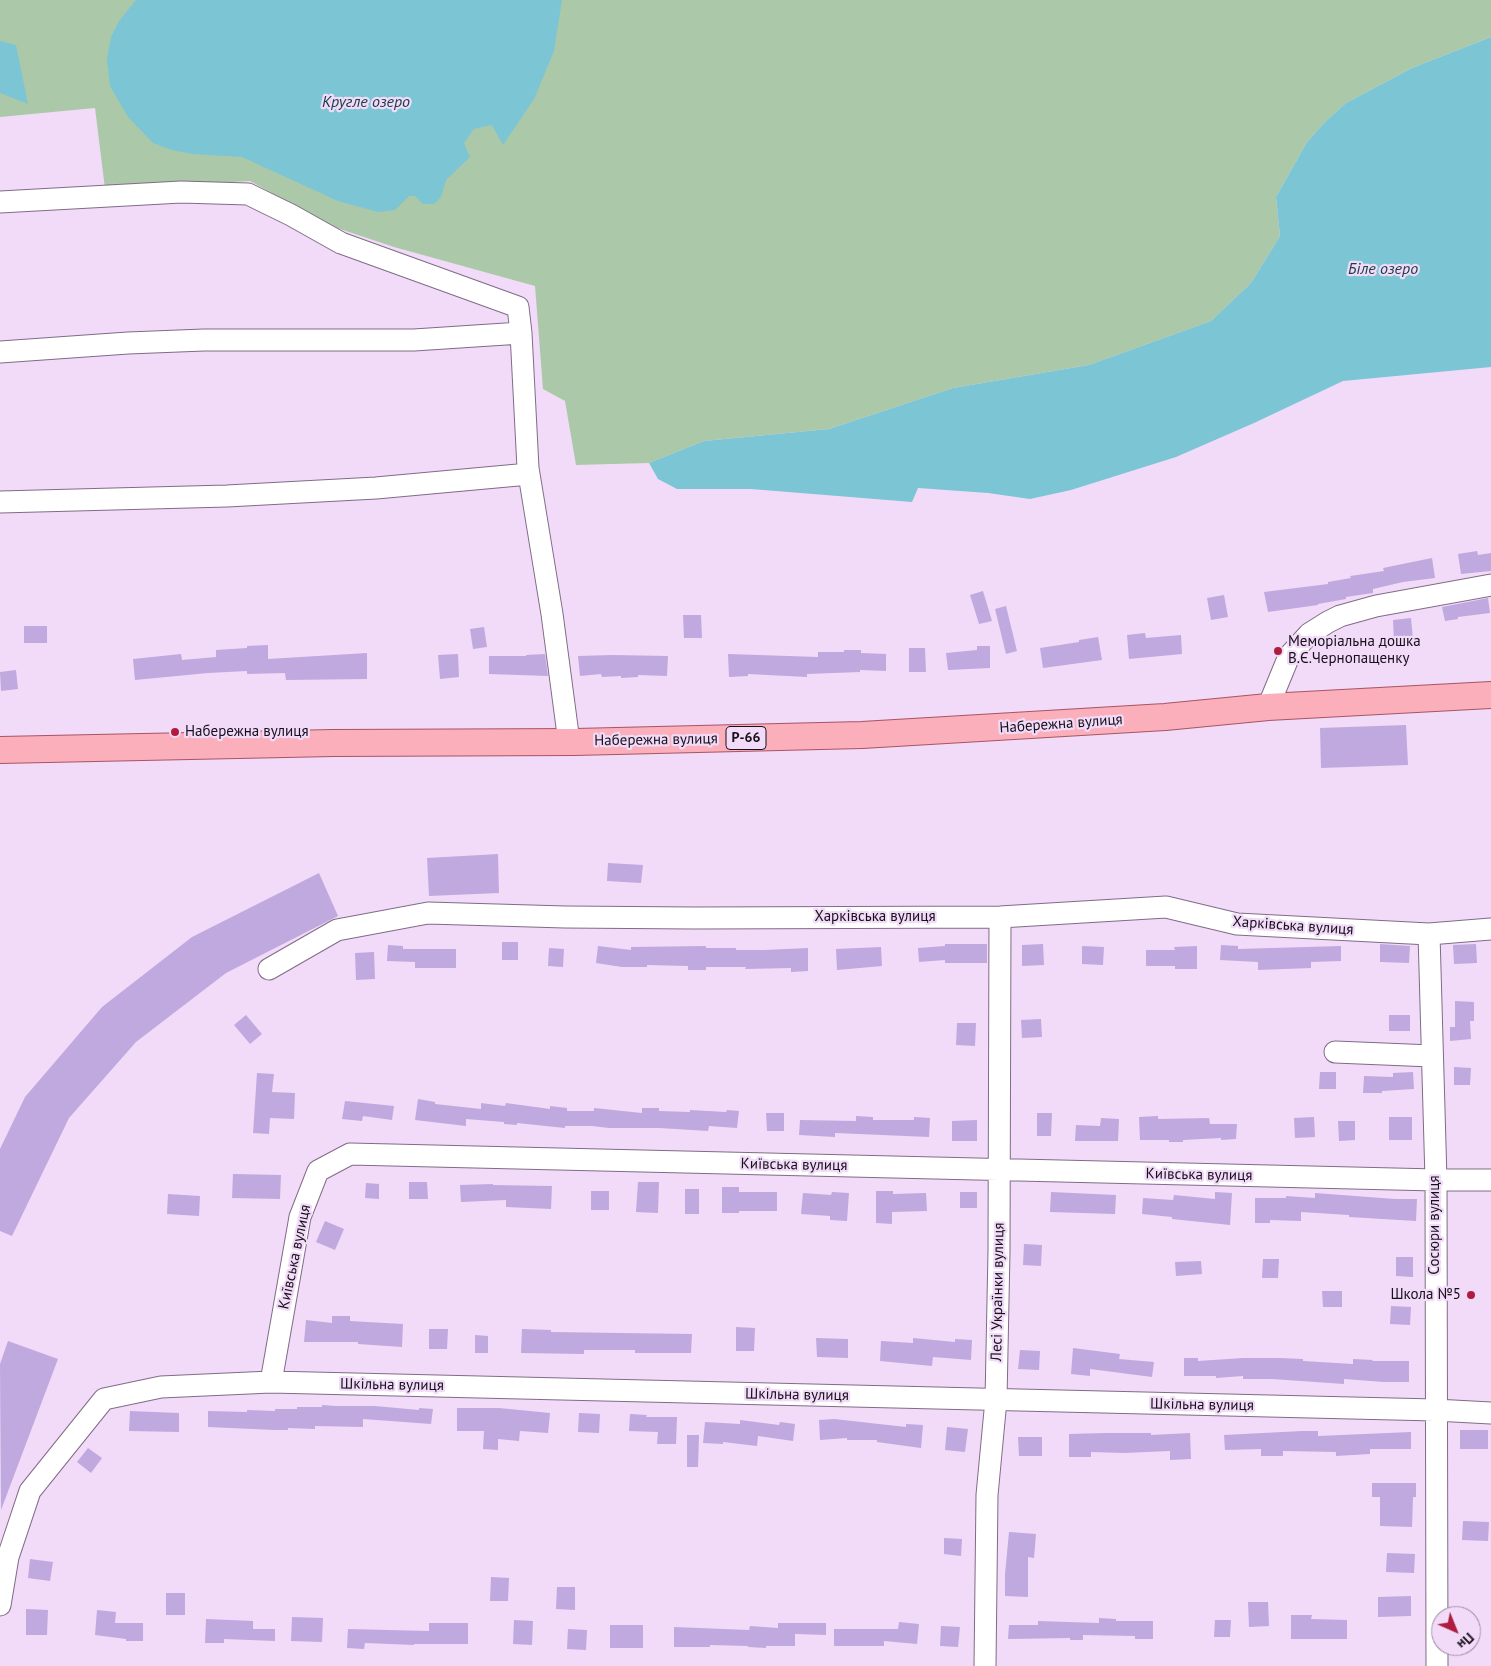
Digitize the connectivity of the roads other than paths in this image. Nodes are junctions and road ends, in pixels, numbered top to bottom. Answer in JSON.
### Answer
{"nodes":[{"id":1,"x":0,"y":202,"type":"edge"},
{"id":2,"x":521,"y":333,"type":"junction"},
{"id":3,"x":0,"y":352,"type":"edge"},
{"id":4,"x":529,"y":474,"type":"junction"},
{"id":5,"x":0,"y":502,"type":"edge"},
{"id":6,"x":1491,"y":585,"type":"edge"},
{"id":7,"x":1491,"y":695,"type":"edge"},
{"id":8,"x":1268,"y":707,"type":"junction"},
{"id":9,"x":569,"y":742,"type":"junction"},
{"id":10,"x":0,"y":750,"type":"edge"},
{"id":11,"x":1000,"y":917,"type":"junction"},
{"id":12,"x":1491,"y":929,"type":"edge"},
{"id":13,"x":1429,"y":934,"type":"junction"},
{"id":14,"x":269,"y":969,"type":"dead end"},
{"id":15,"x":1335,"y":1052,"type":"dead end"},
{"id":16,"x":1432,"y":1056,"type":"junction"},
{"id":17,"x":999,"y":1170,"type":"junction"},
{"id":18,"x":1436,"y":1180,"type":"junction"},
{"id":19,"x":1491,"y":1180,"type":"edge"},
{"id":20,"x":270,"y":1382,"type":"junction"},
{"id":21,"x":996,"y":1400,"type":"junction"},
{"id":22,"x":1435,"y":1410,"type":"junction"},
{"id":23,"x":1491,"y":1413,"type":"edge"},
{"id":24,"x":0,"y":1605,"type":"edge"},
{"id":25,"x":985,"y":1666,"type":"edge"},
{"id":26,"x":1438,"y":1666,"type":"edge"}],
"edges":[{"from":1,"to":2,"type":"street"},
{"from":2,"to":3,"type":"street"},
{"from":2,"to":4,"type":"street"},
{"from":4,"to":5,"type":"street"},
{"from":4,"to":9,"type":"street"},
{"from":6,"to":8,"type":"street"},
{"from":7,"to":8,"type":"main road","name":"Набережна вулиця","number":"Р-66"},
{"from":8,"to":9,"type":"main road","name":"Набережна вулиця","number":"Р-66"},
{"from":9,"to":10,"type":"main road","name":"Набережна вулиця","number":"Р-66"},
{"from":11,"to":13,"type":"street","name":"Харківська вулиця"},
{"from":11,"to":14,"type":"street","name":"Харківська вулиця"},
{"from":11,"to":17,"type":"street","name":"Лесі Українки вулиця"},
{"from":12,"to":13,"type":"street","name":"Харківська вулиця"},
{"from":13,"to":16,"type":"street","name":"Сосюри вулиця"},
{"from":15,"to":16,"type":"street"},
{"from":16,"to":18,"type":"street","name":"Сосюри вулиця"},
{"from":17,"to":18,"type":"street","name":"Київська вулиця"},
{"from":17,"to":20,"type":"street","name":"Київська вулиця"},
{"from":17,"to":21,"type":"street","name":"Лесі Українки вулиця"},
{"from":18,"to":19,"type":"street","name":"Київська вулиця"},
{"from":18,"to":22,"type":"street","name":"Сосюри вулиця"},
{"from":20,"to":21,"type":"street","name":"Шкільна вулиця"},
{"from":20,"to":24,"type":"street","name":"Шкільна вулиця"},
{"from":21,"to":22,"type":"street","name":"Шкільна вулиця"},
{"from":21,"to":25,"type":"street","name":"Лесі Українки вулиця"},
{"from":22,"to":23,"type":"street","name":"Шкільна вулиця"},
{"from":22,"to":26,"type":"street","name":"Сосюри вулиця"}]}
